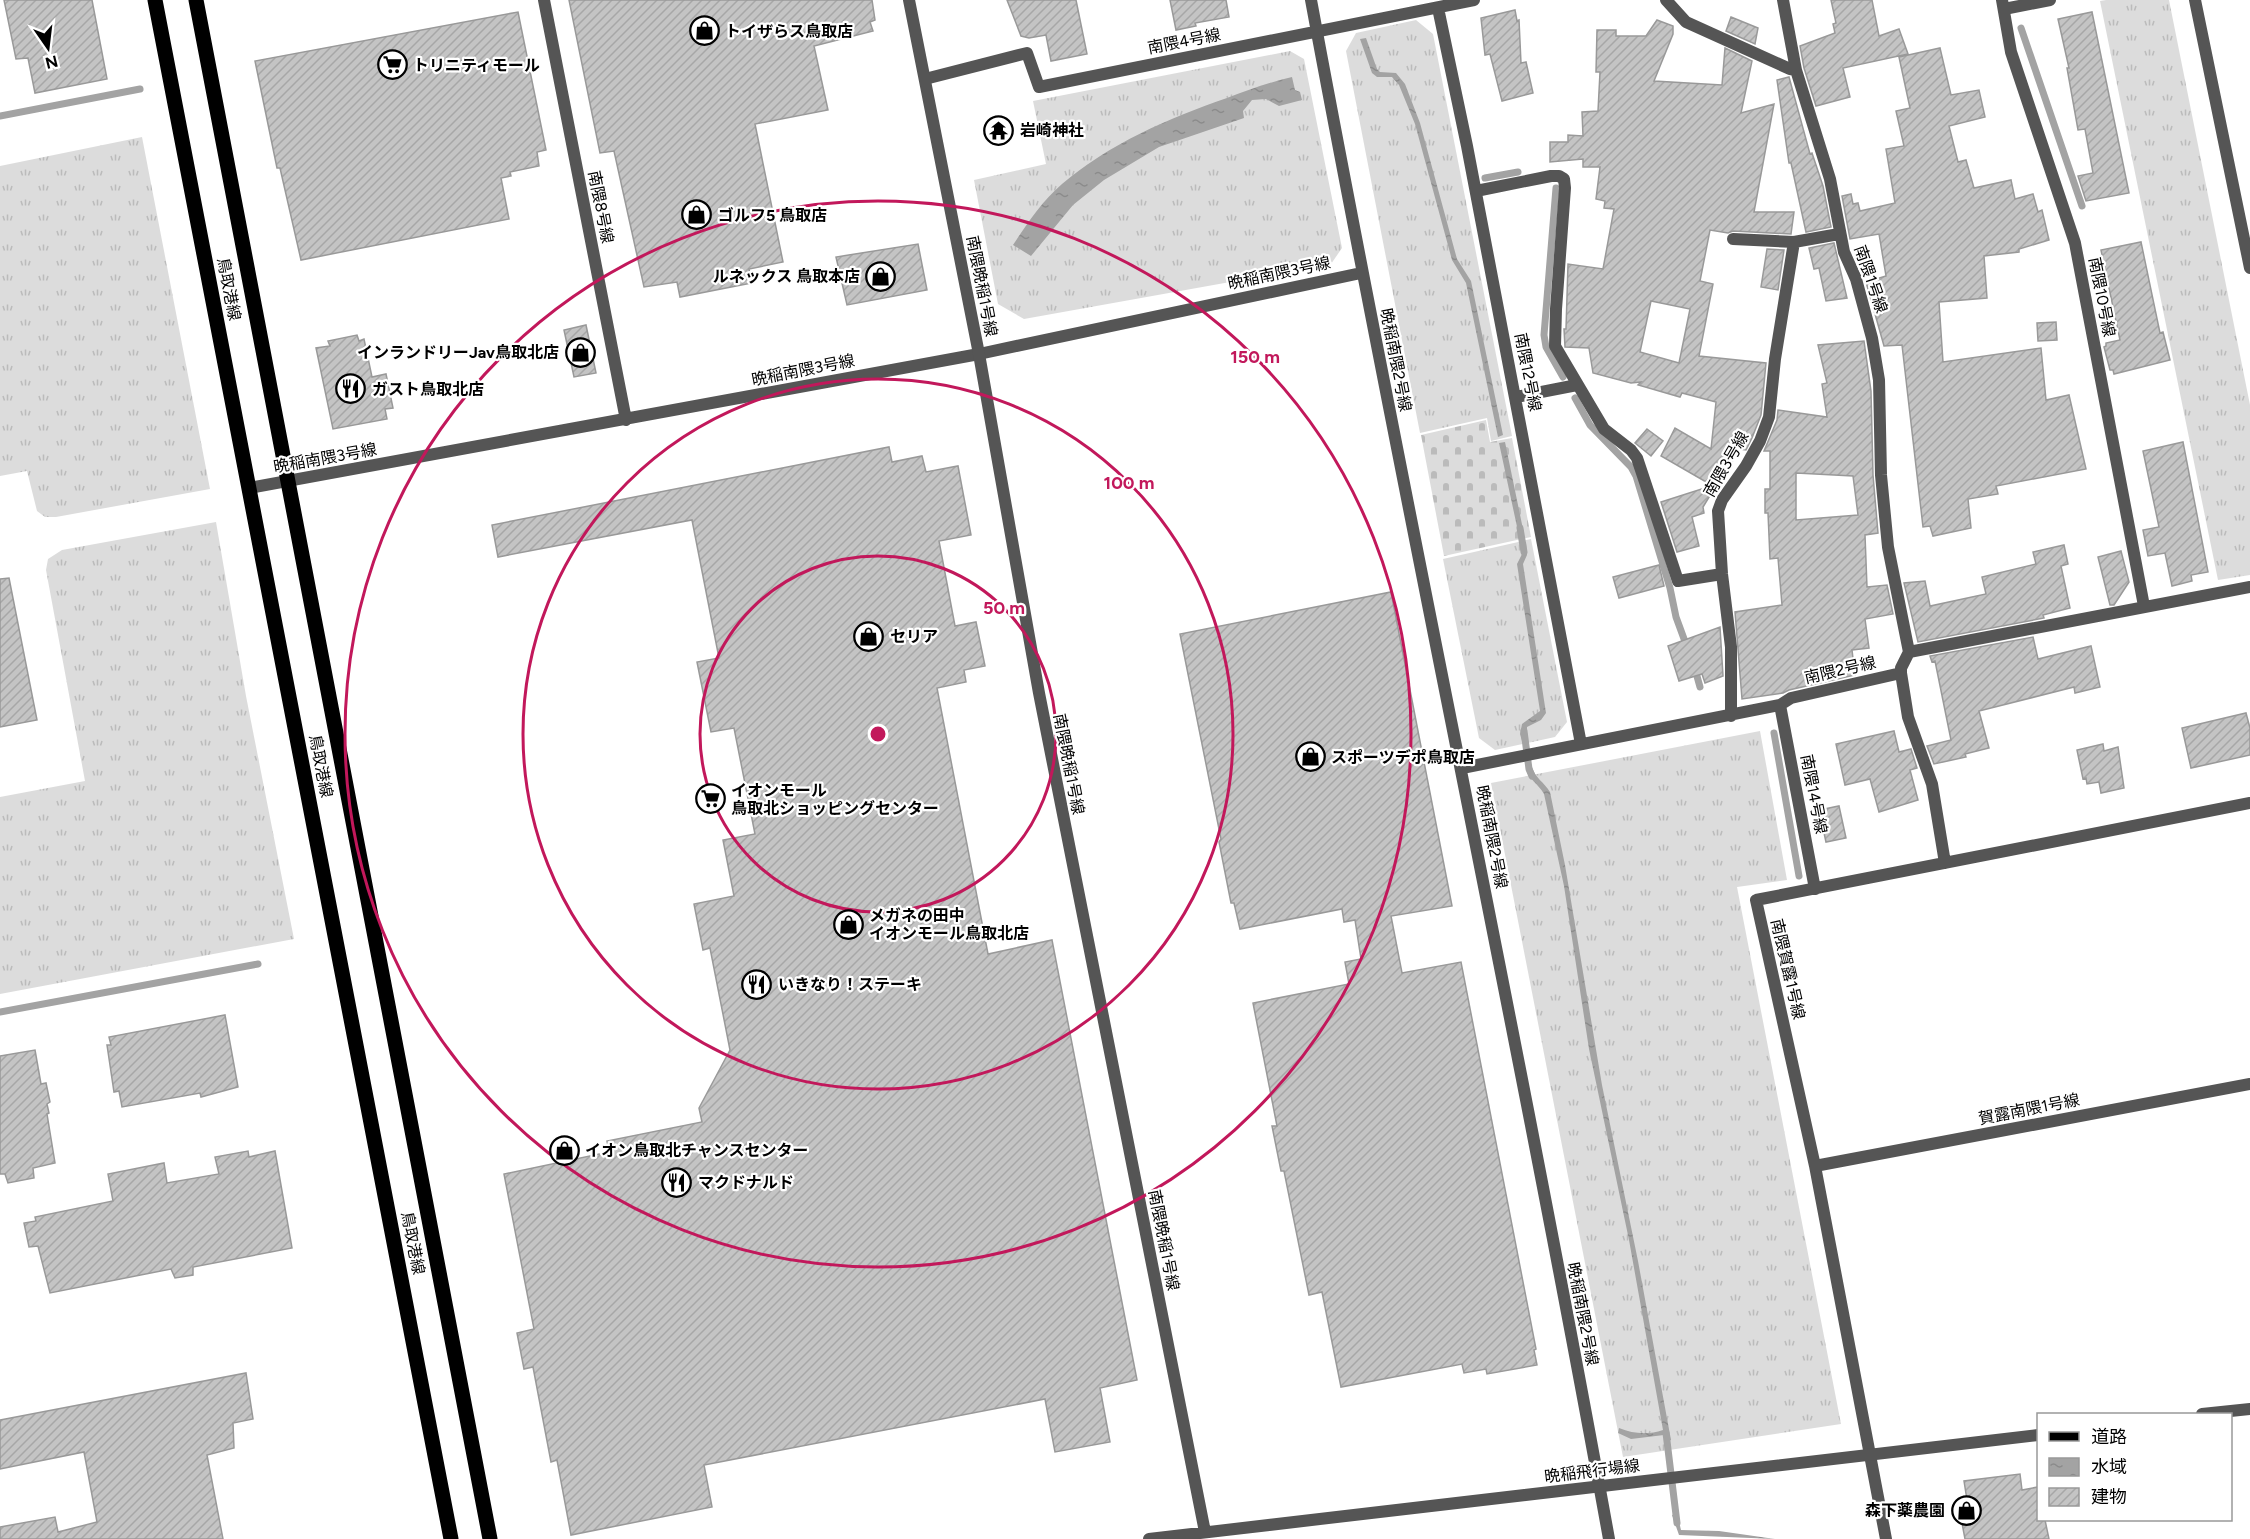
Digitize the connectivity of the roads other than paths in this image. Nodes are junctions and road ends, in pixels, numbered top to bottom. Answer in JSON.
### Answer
{"nodes":[{"id":1,"x":155,"y":0,"type":"edge"},
{"id":2,"x":196,"y":0,"type":"edge"},
{"id":3,"x":544,"y":0,"type":"edge"},
{"id":4,"x":909,"y":0,"type":"edge"},
{"id":5,"x":1311,"y":0,"type":"edge"},
{"id":6,"x":1474,"y":0,"type":"edge"},
{"id":7,"x":1666,"y":0,"type":"edge"},
{"id":8,"x":1783,"y":0,"type":"edge"},
{"id":9,"x":2050,"y":0,"type":"edge"},
{"id":10,"x":2195,"y":0,"type":"edge"},
{"id":11,"x":2003,"y":4,"type":"edge"},
{"id":12,"x":1438,"y":8,"type":"junction"},
{"id":13,"x":1317,"y":31,"type":"junction"},
{"id":14,"x":1796,"y":70,"type":"junction"},
{"id":15,"x":925,"y":79,"type":"junction"},
{"id":16,"x":1476,"y":191,"type":"junction"},
{"id":17,"x":1839,"y":234,"type":"junction"},
{"id":18,"x":1733,"y":239,"type":"dead end"},
{"id":19,"x":1794,"y":242,"type":"junction"},
{"id":20,"x":2250,"y":268,"type":"edge"},
{"id":21,"x":1361,"y":273,"type":"junction"},
{"id":22,"x":979,"y":354,"type":"junction"},
{"id":23,"x":1577,"y":385,"type":"junction"},
{"id":24,"x":1516,"y":397,"type":"junction"},
{"id":25,"x":626,"y":420,"type":"junction"},
{"id":26,"x":288,"y":482,"type":"junction"},
{"id":27,"x":249,"y":488,"type":"junction"},
{"id":28,"x":1722,"y":574,"type":"junction"},
{"id":29,"x":2250,"y":586,"type":"edge"},
{"id":30,"x":2144,"y":606,"type":"junction"},
{"id":31,"x":1910,"y":652,"type":"junction"},
{"id":32,"x":1901,"y":673,"type":"junction"},
{"id":33,"x":1780,"y":705,"type":"junction"},
{"id":34,"x":1731,"y":716,"type":"junction"},
{"id":35,"x":1581,"y":744,"type":"junction"},
{"id":36,"x":1462,"y":768,"type":"junction"},
{"id":37,"x":2250,"y":803,"type":"edge"},
{"id":38,"x":1945,"y":863,"type":"junction"},
{"id":39,"x":1815,"y":889,"type":"junction"},
{"id":40,"x":2250,"y":1084,"type":"edge"},
{"id":41,"x":1815,"y":1166,"type":"junction"},
{"id":42,"x":2250,"y":1409,"type":"edge"},
{"id":43,"x":2212,"y":1413,"type":"edge"},
{"id":44,"x":2037,"y":1435,"type":"edge"},
{"id":45,"x":1871,"y":1455,"type":"junction"},
{"id":46,"x":1599,"y":1487,"type":"junction"},
{"id":47,"x":1205,"y":1536,"type":"edge"},
{"id":48,"x":451,"y":1539,"type":"edge"},
{"id":49,"x":490,"y":1539,"type":"edge"},
{"id":50,"x":1149,"y":1539,"type":"edge"},
{"id":51,"x":1609,"y":1539,"type":"edge"},
{"id":52,"x":1886,"y":1539,"type":"edge"}],
"edges":[{"from":1,"to":27,"type":"main road","name":"鳥取港線"},
{"from":2,"to":26,"type":"main road","name":"鳥取港線"},
{"from":3,"to":25,"type":"street","name":"南隈8号線"},
{"from":4,"to":15,"type":"street","name":"南隈晩稲1号線"},
{"from":5,"to":13,"type":"street","name":"晩稲南隈2号線"},
{"from":6,"to":12,"type":"street","name":"南隈4号線"},
{"from":7,"to":14,"type":"street"},
{"from":8,"to":14,"type":"street","name":"南隈1号線"},
{"from":9,"to":11,"type":"street"},
{"from":10,"to":20,"type":"street"},
{"from":11,"to":30,"type":"street","name":"南隈10号線"},
{"from":12,"to":13,"type":"street","name":"南隈4号線"},
{"from":12,"to":16,"type":"street","name":"南隈12号線"},
{"from":13,"to":15,"type":"street","name":"南隈4号線"},
{"from":13,"to":21,"type":"street","name":"晩稲南隈2号線"},
{"from":14,"to":17,"type":"street","name":"南隈1号線"},
{"from":15,"to":22,"type":"street","name":"南隈晩稲1号線"},
{"from":16,"to":23,"type":"street"},
{"from":16,"to":24,"type":"street","name":"南隈12号線"},
{"from":17,"to":19,"type":"street"},
{"from":17,"to":31,"type":"street","name":"南隈1号線"},
{"from":18,"to":19,"type":"street"},
{"from":19,"to":28,"type":"street","name":"南隈3号線"},
{"from":21,"to":22,"type":"street","name":"晩稲南隈3号線"},
{"from":21,"to":36,"type":"street","name":"晩稲南隈2号線"},
{"from":22,"to":25,"type":"street","name":"晩稲南隈3号線"},
{"from":22,"to":47,"type":"street","name":"南隈晩稲1号線"},
{"from":23,"to":24,"type":"street"},
{"from":23,"to":28,"type":"street"},
{"from":24,"to":35,"type":"street","name":"南隈12号線"},
{"from":25,"to":26,"type":"street","name":"晩稲南隈3号線"},
{"from":26,"to":27,"type":"street","name":"晩稲南隈3号線"},
{"from":26,"to":49,"type":"main road","name":"鳥取港線"},
{"from":27,"to":48,"type":"main road","name":"鳥取港線"},
{"from":28,"to":34,"type":"street","name":"南隈3号線"},
{"from":29,"to":30,"type":"street"},
{"from":30,"to":31,"type":"street"},
{"from":31,"to":32,"type":"street","name":"南隈2号線"},
{"from":32,"to":33,"type":"street","name":"南隈2号線"},
{"from":32,"to":38,"type":"street"},
{"from":33,"to":34,"type":"street","name":"南隈2号線"},
{"from":33,"to":39,"type":"street","name":"南隈14号線"},
{"from":34,"to":35,"type":"street","name":"南隈2号線"},
{"from":35,"to":36,"type":"street","name":"南隈2号線"},
{"from":36,"to":46,"type":"street","name":"晩稲南隈2号線"},
{"from":37,"to":38,"type":"street","name":"南隈賀露1号線"},
{"from":38,"to":39,"type":"street","name":"南隈賀露1号線"},
{"from":39,"to":41,"type":"street","name":"南隈賀露1号線"},
{"from":40,"to":41,"type":"street","name":"賀露南隈1号線"},
{"from":41,"to":45,"type":"street","name":"南隈賀露1号線"},
{"from":42,"to":43,"type":"street"},
{"from":44,"to":45,"type":"street","name":"晩稲飛行場線"},
{"from":45,"to":46,"type":"street","name":"晩稲飛行場線"},
{"from":45,"to":52,"type":"street","name":"南隈賀露1号線"},
{"from":46,"to":47,"type":"street","name":"晩稲飛行場線"},
{"from":46,"to":51,"type":"street","name":"晩稲南隈2号線"},
{"from":47,"to":50,"type":"street","name":"晩稲飛行場線"}]}
